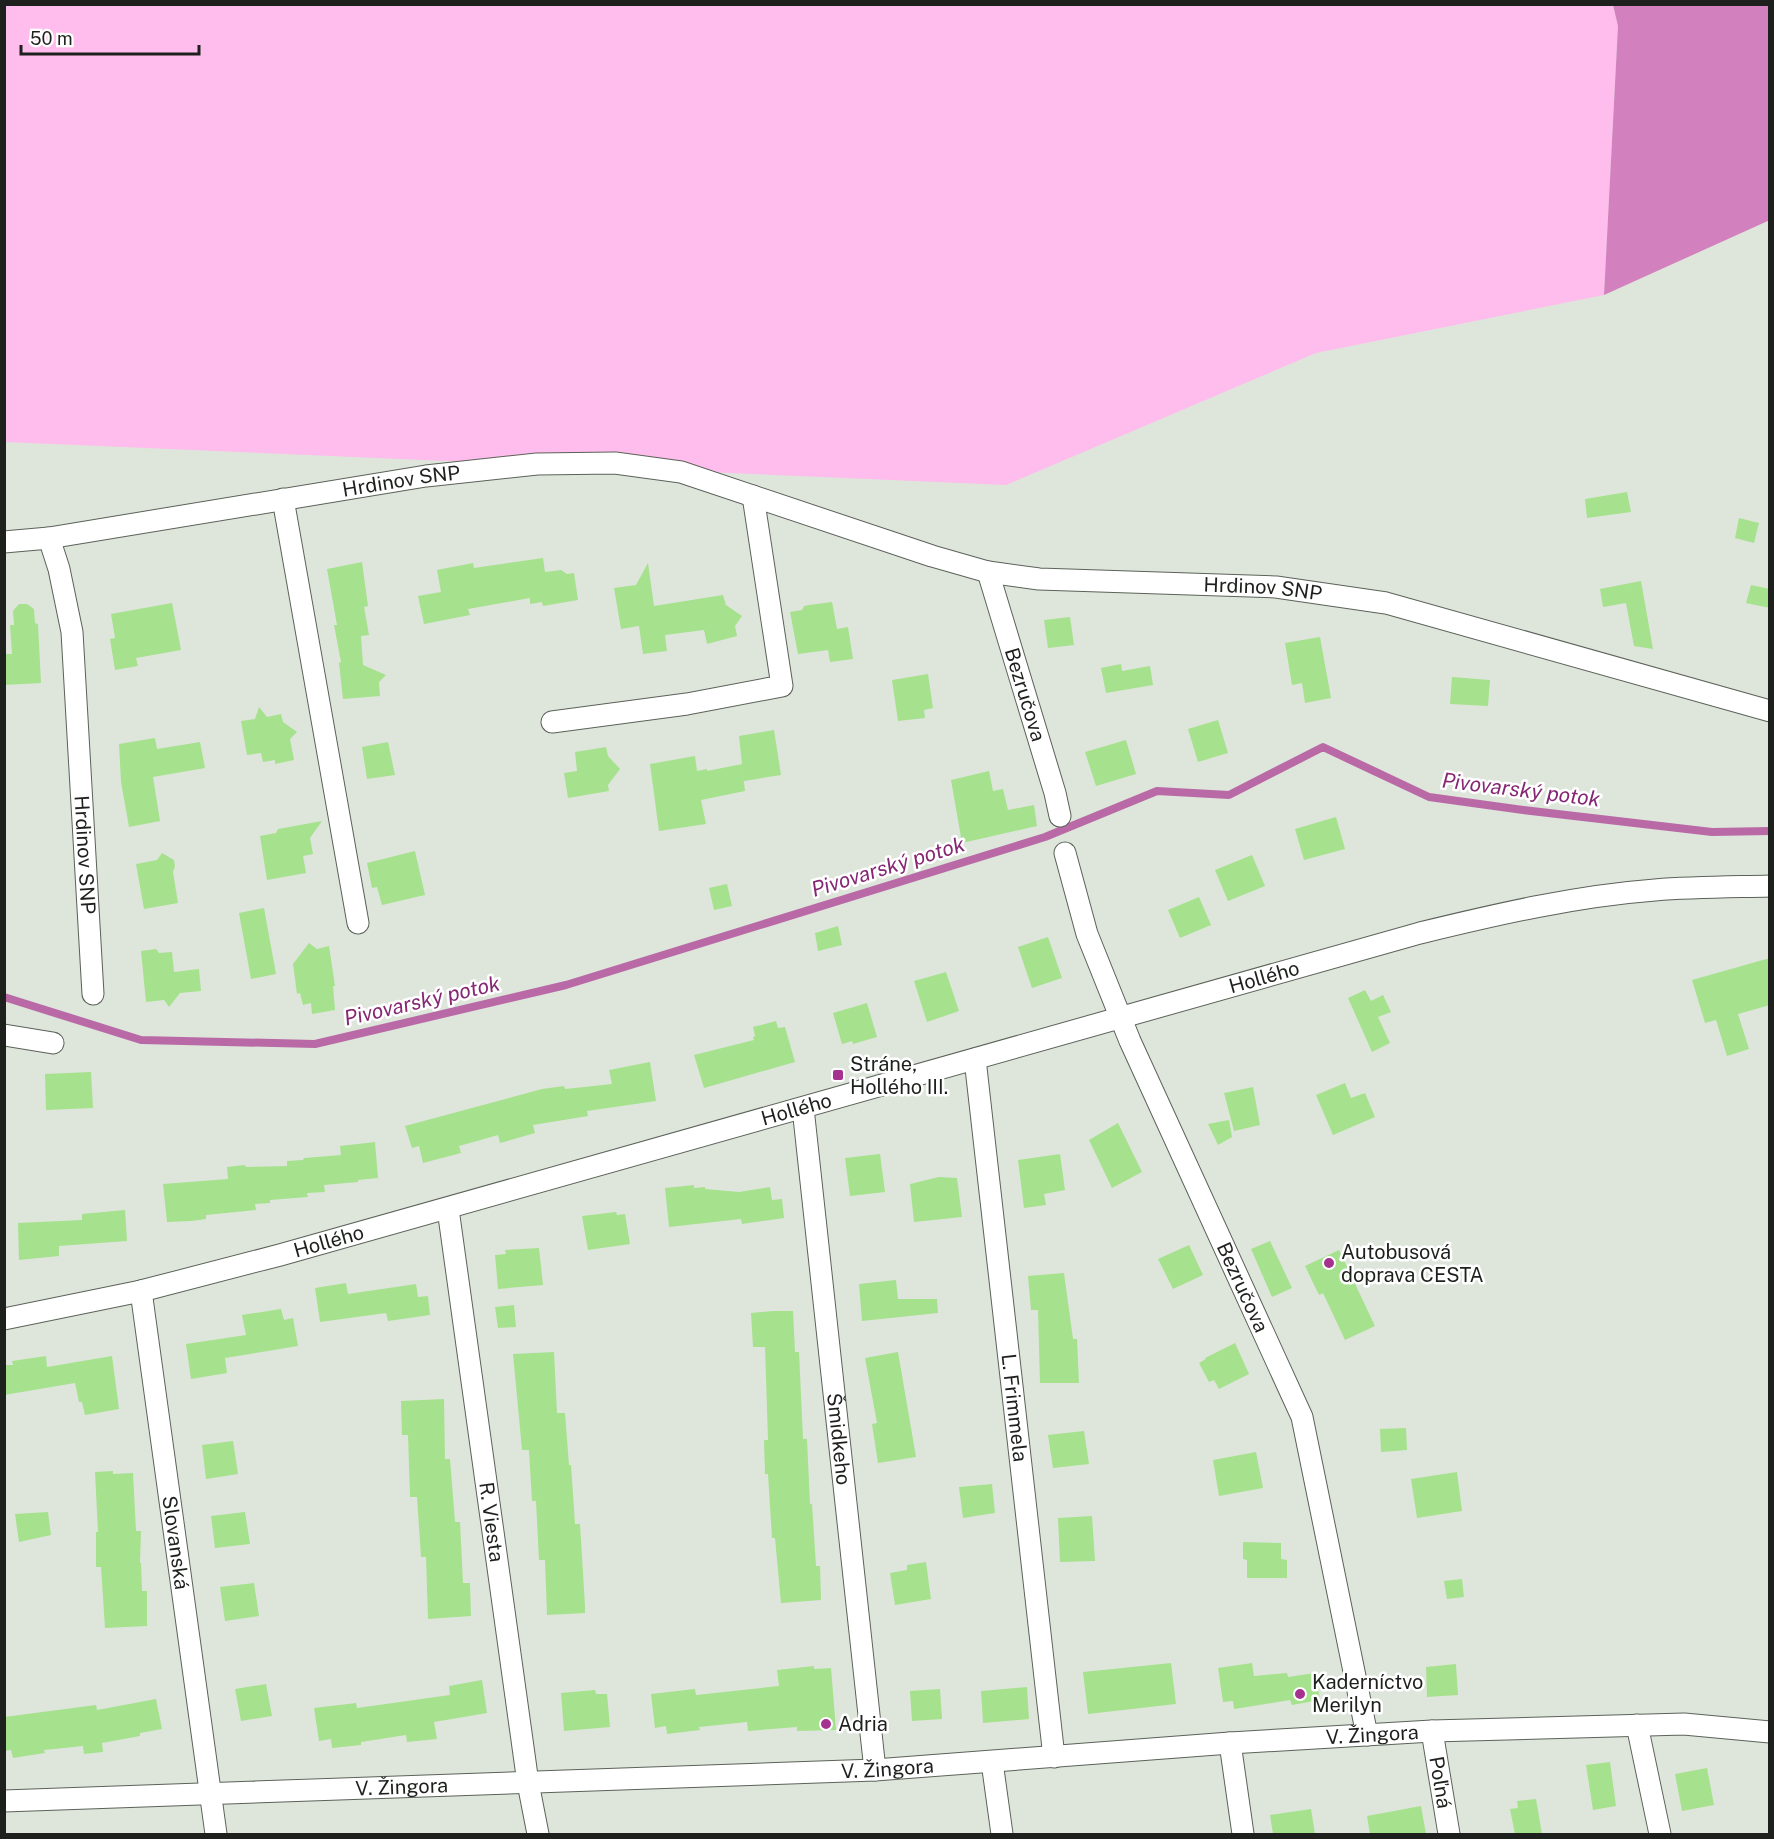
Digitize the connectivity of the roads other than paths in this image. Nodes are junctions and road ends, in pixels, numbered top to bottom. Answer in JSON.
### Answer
{"nodes":[{"id":1,"x":753,"y":496,"type":"junction"},
{"id":2,"x":283,"y":499,"type":"junction"},
{"id":3,"x":49,"y":538,"type":"junction"},
{"id":4,"x":4,"y":542,"type":"edge"},
{"id":5,"x":988,"y":572,"type":"junction"},
{"id":6,"x":1770,"y":711,"type":"edge"},
{"id":7,"x":552,"y":722,"type":"dead end"},
{"id":8,"x":1060,"y":816,"type":"dead end"},
{"id":9,"x":1065,"y":853,"type":"dead end"},
{"id":10,"x":1770,"y":886,"type":"edge"},
{"id":11,"x":358,"y":923,"type":"dead end"},
{"id":12,"x":93,"y":994,"type":"dead end"},
{"id":13,"x":1122,"y":1018,"type":"junction"},
{"id":14,"x":4,"y":1035,"type":"edge"},
{"id":15,"x":53,"y":1042,"type":"dead end"},
{"id":16,"x":975,"y":1059,"type":"junction"},
{"id":17,"x":803,"y":1108,"type":"junction"},
{"id":18,"x":448,"y":1209,"type":"junction"},
{"id":19,"x":141,"y":1292,"type":"junction"},
{"id":20,"x":4,"y":1319,"type":"edge"},
{"id":21,"x":1637,"y":1725,"type":"junction"},
{"id":22,"x":1432,"y":1731,"type":"junction"},
{"id":23,"x":1770,"y":1732,"type":"edge"},
{"id":24,"x":1367,"y":1735,"type":"junction"},
{"id":25,"x":1230,"y":1743,"type":"junction"},
{"id":26,"x":1054,"y":1757,"type":"junction"},
{"id":27,"x":992,"y":1762,"type":"junction"},
{"id":28,"x":875,"y":1770,"type":"junction"},
{"id":29,"x":528,"y":1783,"type":"junction"},
{"id":30,"x":211,"y":1793,"type":"junction"},
{"id":31,"x":4,"y":1801,"type":"edge"},
{"id":32,"x":216,"y":1834,"type":"edge"},
{"id":33,"x":538,"y":1834,"type":"edge"},
{"id":34,"x":1002,"y":1834,"type":"edge"},
{"id":35,"x":1243,"y":1834,"type":"edge"},
{"id":36,"x":1449,"y":1834,"type":"edge"},
{"id":37,"x":1660,"y":1834,"type":"edge"}],
"edges":[{"from":1,"to":2,"type":"street","name":"Hrdinov SNP"},
{"from":1,"to":5,"type":"street","name":"Hrdinov SNP"},
{"from":1,"to":7,"type":"street"},
{"from":2,"to":3,"type":"street","name":"Hrdinov SNP"},
{"from":2,"to":11,"type":"street"},
{"from":3,"to":4,"type":"street","name":"Hrdinov SNP"},
{"from":3,"to":12,"type":"street","name":"Hrdinov SNP"},
{"from":5,"to":6,"type":"street","name":"Hrdinov SNP"},
{"from":5,"to":8,"type":"street","name":"Bezručova"},
{"from":9,"to":13,"type":"street","name":"Bezručova"},
{"from":10,"to":13,"type":"street","name":"Hollého"},
{"from":13,"to":16,"type":"street","name":"Hollého"},
{"from":13,"to":24,"type":"street","name":"Bezručova"},
{"from":14,"to":15,"type":"street"},
{"from":16,"to":17,"type":"street","name":"Hollého"},
{"from":16,"to":26,"type":"street","name":"L. Frimmela"},
{"from":17,"to":18,"type":"street","name":"Hollého"},
{"from":17,"to":28,"type":"street","name":"Šmidkeho"},
{"from":18,"to":19,"type":"street","name":"Hollého"},
{"from":18,"to":29,"type":"street","name":"R. Viesta"},
{"from":19,"to":20,"type":"street","name":"Hollého"},
{"from":19,"to":30,"type":"street","name":"Slovanská"},
{"from":21,"to":22,"type":"street","name":"V. Žingora"},
{"from":21,"to":23,"type":"street","name":"V. Žingora"},
{"from":21,"to":37,"type":"street"},
{"from":22,"to":24,"type":"street","name":"V. Žingora"},
{"from":22,"to":36,"type":"street","name":"Poľná"},
{"from":24,"to":25,"type":"street","name":"V. Žingora"},
{"from":25,"to":26,"type":"street","name":"V. Žingora"},
{"from":25,"to":35,"type":"street"},
{"from":26,"to":27,"type":"street","name":"V. Žingora"},
{"from":27,"to":28,"type":"street","name":"V. Žingora"},
{"from":27,"to":34,"type":"street"},
{"from":28,"to":29,"type":"street","name":"V. Žingora"},
{"from":29,"to":30,"type":"street","name":"V. Žingora"},
{"from":29,"to":33,"type":"street","name":"R. Viesta"},
{"from":30,"to":31,"type":"street","name":"V. Žingora"},
{"from":30,"to":32,"type":"street","name":"Slovanská"}]}
